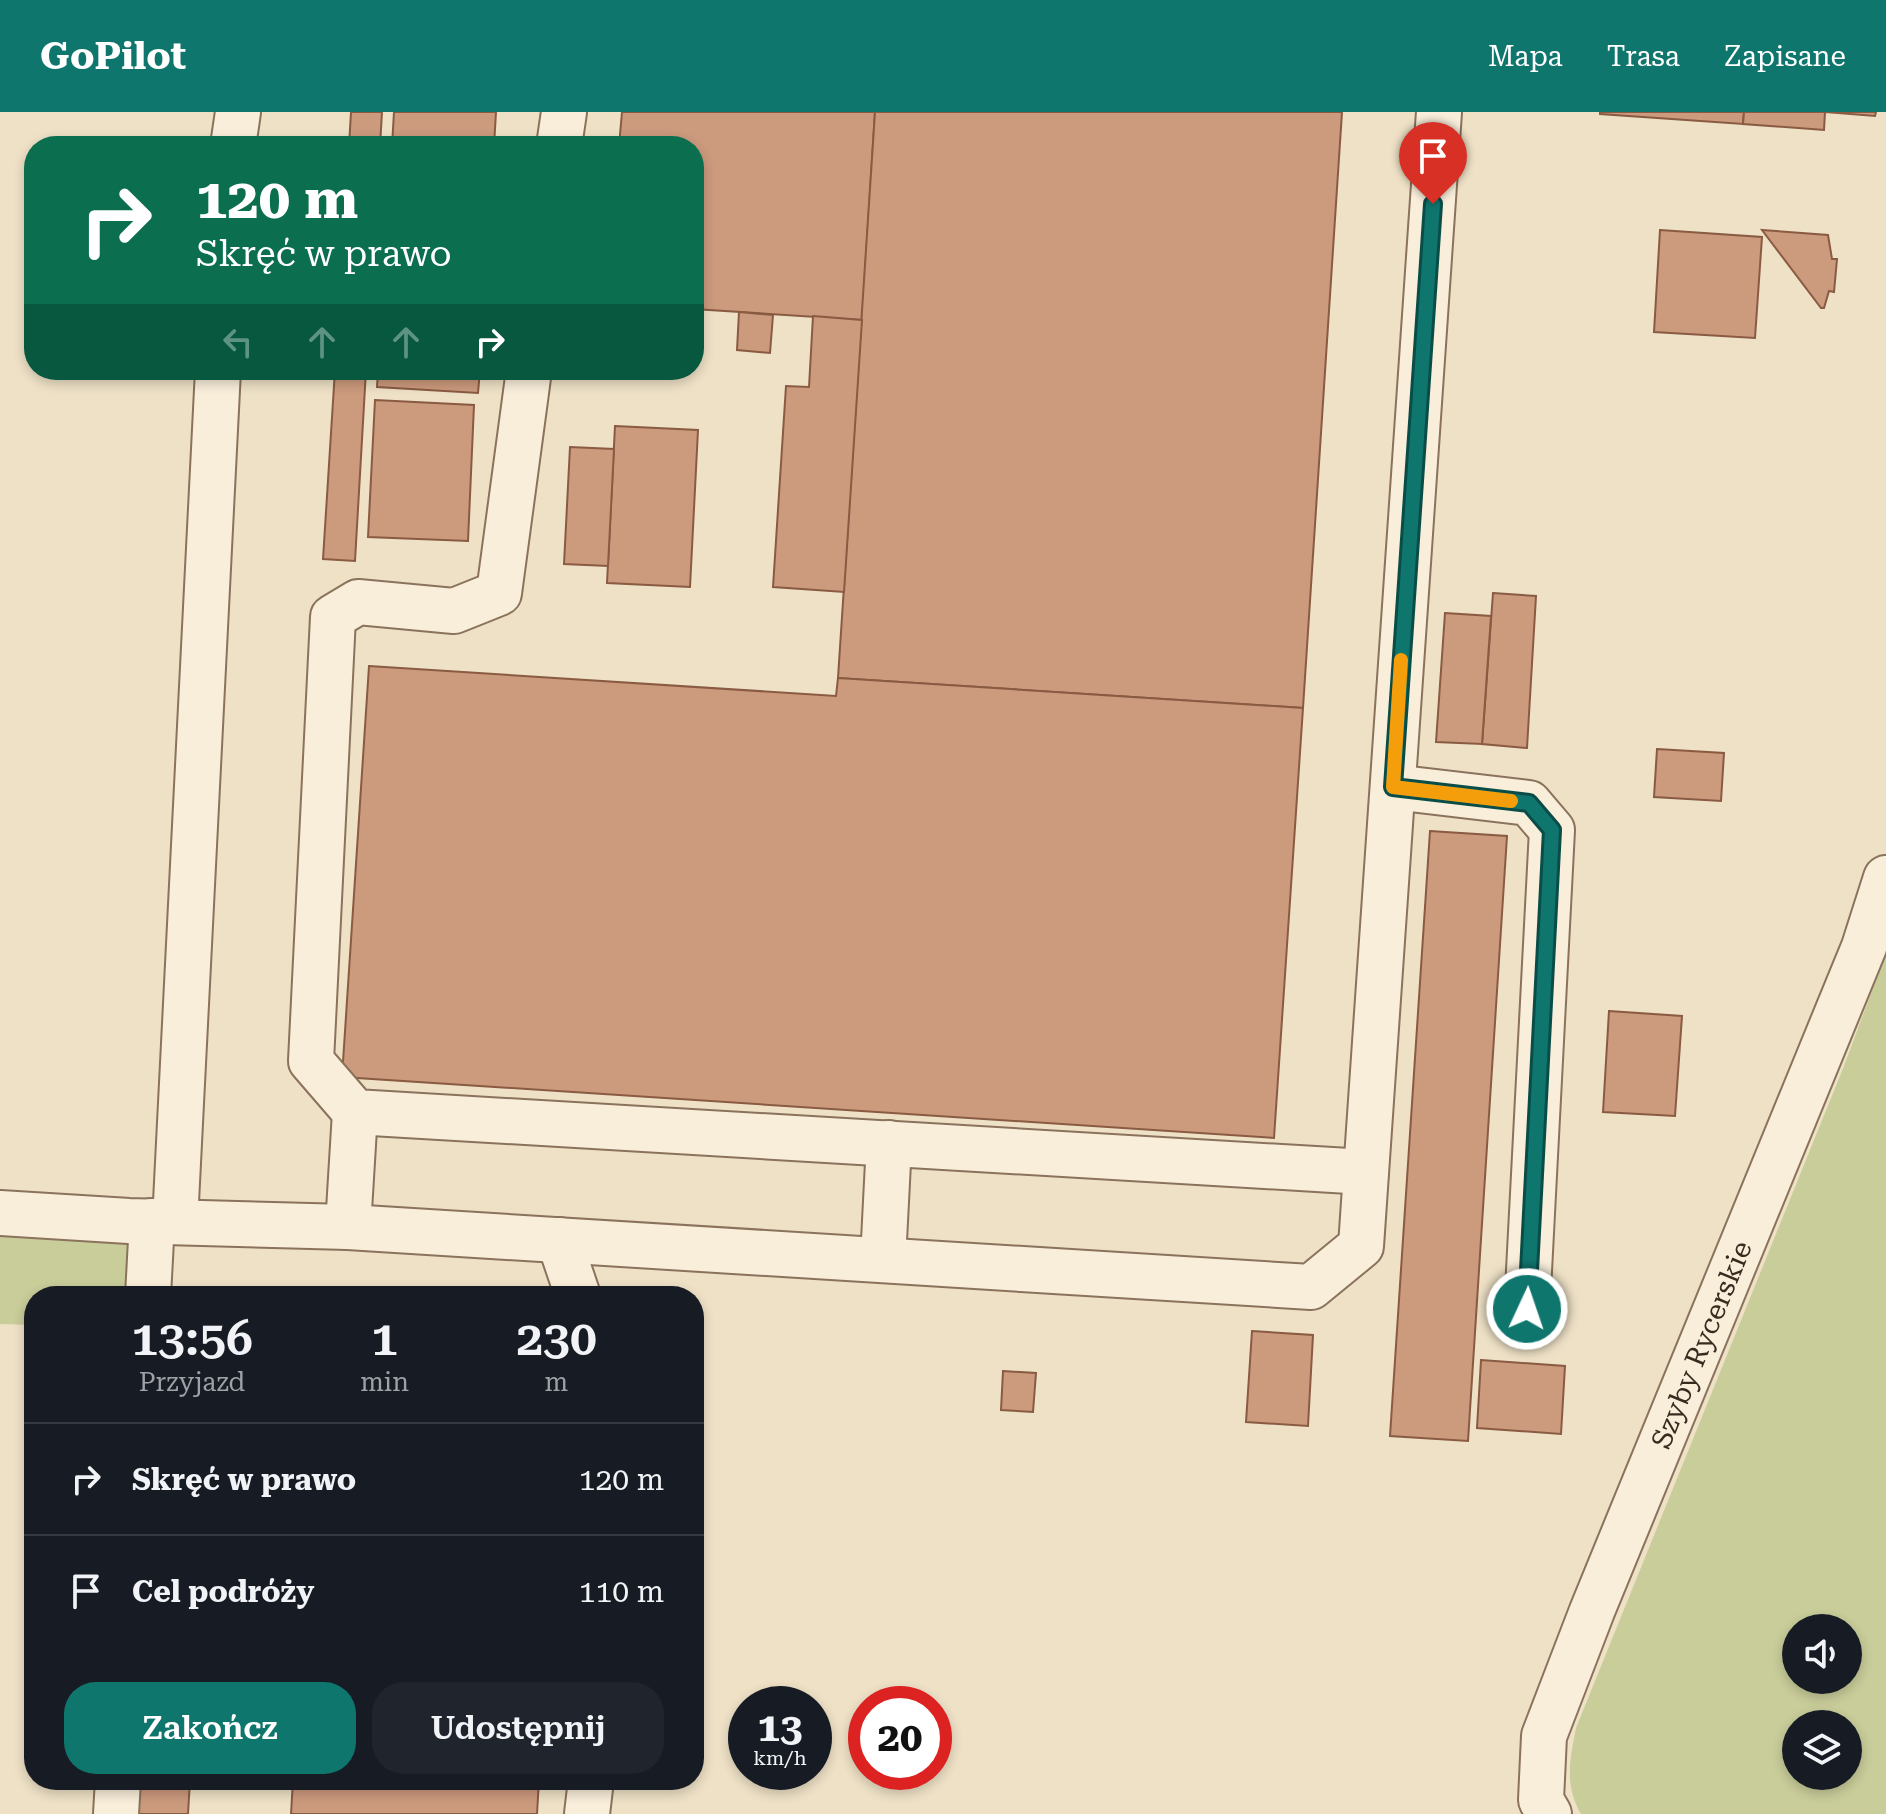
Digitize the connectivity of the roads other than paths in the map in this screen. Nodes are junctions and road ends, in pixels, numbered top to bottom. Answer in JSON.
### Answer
{"nodes":[{"id":1,"x":238,"y":112,"type":"edge"},
{"id":2,"x":564,"y":112,"type":"edge"},
{"id":3,"x":1439,"y":112,"type":"edge"},
{"id":4,"x":234,"y":136,"type":"edge"},
{"id":5,"x":560,"y":136,"type":"edge"},
{"id":6,"x":217,"y":380,"type":"edge"},
{"id":7,"x":528,"y":380,"type":"edge"},
{"id":8,"x":1393,"y":787,"type":"junction"},
{"id":9,"x":1886,"y":878,"type":"edge"},
{"id":10,"x":355,"y":1112,"type":"junction"},
{"id":11,"x":889,"y":1143,"type":"junction"},
{"id":12,"x":1366,"y":1172,"type":"junction"},
{"id":13,"x":0,"y":1213,"type":"edge"},
{"id":14,"x":164,"y":1222,"type":"junction"},
{"id":15,"x":348,"y":1227,"type":"junction"},
{"id":16,"x":559,"y":1240,"type":"junction"},
{"id":17,"x":883,"y":1260,"type":"junction"},
{"id":18,"x":150,"y":1286,"type":"edge"},
{"id":19,"x":575,"y":1286,"type":"edge"},
{"id":20,"x":1527,"y":1309,"type":"dead end"},
{"id":21,"x":117,"y":1790,"type":"edge"},
{"id":22,"x":590,"y":1790,"type":"edge"},
{"id":23,"x":116,"y":1814,"type":"edge"},
{"id":24,"x":587,"y":1814,"type":"edge"},
{"id":25,"x":1549,"y":1814,"type":"edge"}],
"edges":[{"from":1,"to":4,"type":"street"},
{"from":2,"to":5,"type":"street"},
{"from":3,"to":8,"type":"street"},
{"from":6,"to":14,"type":"street"},
{"from":7,"to":10,"type":"street"},
{"from":8,"to":12,"type":"street"},
{"from":8,"to":20,"type":"street"},
{"from":9,"to":25,"type":"street","name":"Szyby Rycerskie"},
{"from":10,"to":11,"type":"street"},
{"from":10,"to":15,"type":"street"},
{"from":11,"to":12,"type":"street"},
{"from":11,"to":17,"type":"street"},
{"from":12,"to":17,"type":"street"},
{"from":13,"to":14,"type":"street"},
{"from":14,"to":15,"type":"street"},
{"from":14,"to":18,"type":"street"},
{"from":15,"to":16,"type":"street"},
{"from":16,"to":17,"type":"street"},
{"from":16,"to":19,"type":"street"},
{"from":21,"to":23,"type":"street"},
{"from":22,"to":24,"type":"street"}]}
